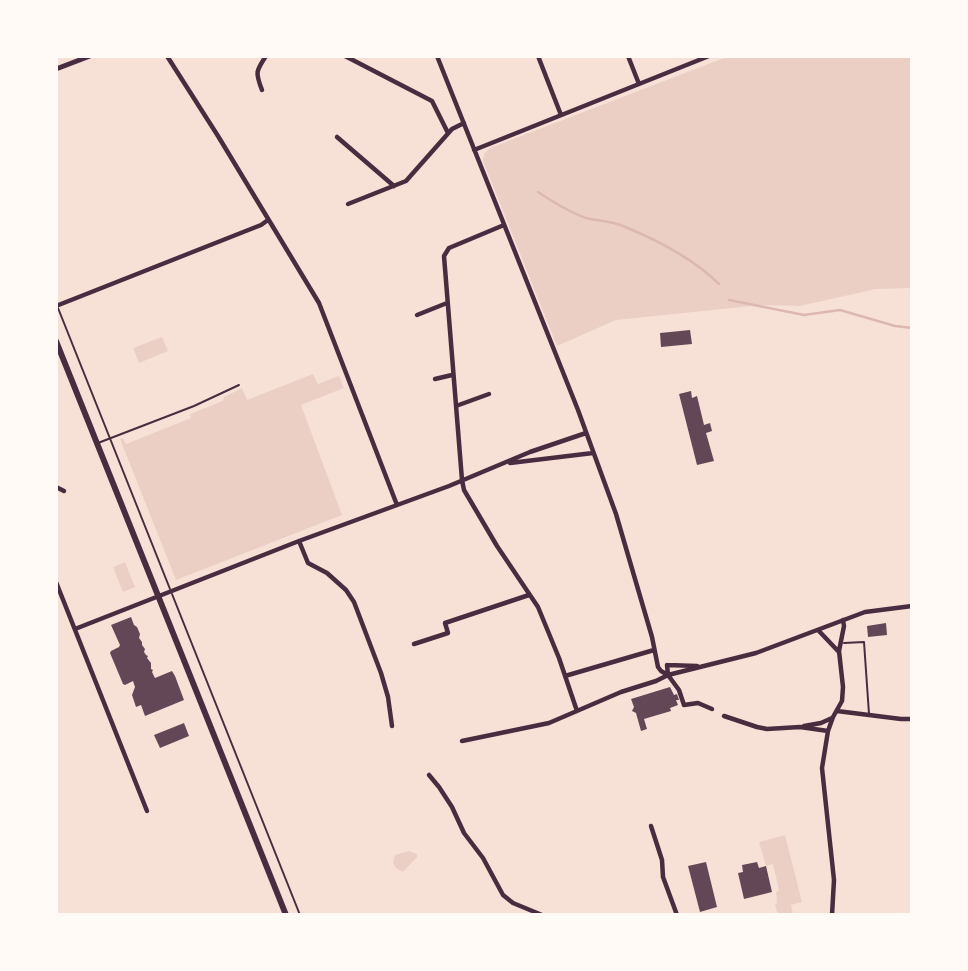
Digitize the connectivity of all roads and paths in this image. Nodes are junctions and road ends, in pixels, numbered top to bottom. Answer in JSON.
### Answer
{"nodes":[{"id":1,"x":90,"y":56,"type":"edge"},
{"id":2,"x":167,"y":56,"type":"edge"},
{"id":3,"x":266,"y":56,"type":"edge"},
{"id":4,"x":345,"y":56,"type":"edge"},
{"id":5,"x":437,"y":56,"type":"edge"},
{"id":6,"x":538,"y":56,"type":"edge"},
{"id":7,"x":628,"y":56,"type":"edge"},
{"id":8,"x":709,"y":56,"type":"edge"},
{"id":9,"x":702,"y":57,"type":"edge"},
{"id":10,"x":56,"y":69,"type":"edge"},
{"id":11,"x":639,"y":84,"type":"junction"},
{"id":12,"x":262,"y":90,"type":"dead end"},
{"id":13,"x":561,"y":115,"type":"junction"},
{"id":14,"x":464,"y":123,"type":"junction"},
{"id":15,"x":448,"y":133,"type":"junction"},
{"id":16,"x":337,"y":138,"type":"dead end"},
{"id":17,"x":474,"y":150,"type":"junction"},
{"id":18,"x":394,"y":186,"type":"junction"},
{"id":19,"x":348,"y":204,"type":"dead end"},
{"id":20,"x":268,"y":220,"type":"junction"},
{"id":21,"x":504,"y":225,"type":"junction"},
{"id":22,"x":447,"y":303,"type":"junction"},
{"id":23,"x":56,"y":306,"type":"edge"},
{"id":24,"x":417,"y":315,"type":"dead end"},
{"id":25,"x":56,"y":341,"type":"edge"},
{"id":26,"x":452,"y":375,"type":"junction"},
{"id":27,"x":435,"y":379,"type":"dead end"},
{"id":28,"x":239,"y":385,"type":"dead end"},
{"id":29,"x":489,"y":394,"type":"dead end"},
{"id":30,"x":456,"y":407,"type":"junction"},
{"id":31,"x":586,"y":433,"type":"junction"},
{"id":32,"x":110,"y":439,"type":"junction"},
{"id":33,"x":97,"y":443,"type":"junction"},
{"id":34,"x":593,"y":453,"type":"junction"},
{"id":35,"x":506,"y":463,"type":"junction"},
{"id":36,"x":462,"y":480,"type":"junction"},
{"id":37,"x":56,"y":487,"type":"edge"},
{"id":38,"x":64,"y":491,"type":"dead end"},
{"id":39,"x":397,"y":505,"type":"junction"},
{"id":40,"x":299,"y":541,"type":"junction"},
{"id":41,"x":56,"y":582,"type":"edge"},
{"id":42,"x":171,"y":592,"type":"junction"},
{"id":43,"x":529,"y":594,"type":"junction"},
{"id":44,"x":159,"y":597,"type":"junction"},
{"id":45,"x":912,"y":606,"type":"edge"},
{"id":46,"x":843,"y":620,"type":"junction"},
{"id":47,"x":75,"y":629,"type":"junction"},
{"id":48,"x":818,"y":630,"type":"junction"},
{"id":49,"x":841,"y":643,"type":"junction"},
{"id":50,"x":414,"y":644,"type":"dead end"},
{"id":51,"x":839,"y":651,"type":"junction"},
{"id":52,"x":655,"y":653,"type":"junction"},
{"id":53,"x":667,"y":665,"type":"junction"},
{"id":54,"x":700,"y":666,"type":"junction"},
{"id":55,"x":668,"y":675,"type":"junction"},
{"id":56,"x":565,"y":676,"type":"junction"},
{"id":57,"x":712,"y":709,"type":"dead end"},
{"id":58,"x":577,"y":710,"type":"junction"},
{"id":59,"x":837,"y":711,"type":"junction"},
{"id":60,"x":869,"y":715,"type":"junction"},
{"id":61,"x":724,"y":716,"type":"dead end"},
{"id":62,"x":833,"y":717,"type":"junction"},
{"id":63,"x":912,"y":719,"type":"edge"},
{"id":64,"x":392,"y":726,"type":"dead end"},
{"id":65,"x":800,"y":727,"type":"junction"},
{"id":66,"x":828,"y":731,"type":"junction"},
{"id":67,"x":462,"y":741,"type":"dead end"},
{"id":68,"x":429,"y":775,"type":"dead end"},
{"id":69,"x":147,"y":811,"type":"dead end"},
{"id":70,"x":651,"y":826,"type":"dead end"},
{"id":71,"x":286,"y":915,"type":"edge"},
{"id":72,"x":300,"y":915,"type":"edge"},
{"id":73,"x":542,"y":915,"type":"edge"},
{"id":74,"x":677,"y":915,"type":"edge"},
{"id":75,"x":832,"y":915,"type":"edge"}],
"edges":[{"from":1,"to":10,"type":"street"},
{"from":2,"to":20,"type":"street"},
{"from":3,"to":12,"type":"street"},
{"from":4,"to":15,"type":"street"},
{"from":5,"to":14,"type":"street"},
{"from":6,"to":13,"type":"street"},
{"from":7,"to":11,"type":"street"},
{"from":8,"to":9,"type":"street"},
{"from":9,"to":11,"type":"street"},
{"from":11,"to":13,"type":"street"},
{"from":13,"to":17,"type":"street"},
{"from":14,"to":15,"type":"street"},
{"from":14,"to":17,"type":"street"},
{"from":15,"to":18,"type":"street"},
{"from":16,"to":18,"type":"street"},
{"from":17,"to":21,"type":"street"},
{"from":18,"to":19,"type":"street"},
{"from":20,"to":23,"type":"street"},
{"from":20,"to":39,"type":"street"},
{"from":21,"to":22,"type":"street"},
{"from":21,"to":31,"type":"street"},
{"from":22,"to":24,"type":"street"},
{"from":22,"to":26,"type":"street"},
{"from":23,"to":32,"type":"lane"},
{"from":25,"to":33,"type":"main road"},
{"from":26,"to":27,"type":"street"},
{"from":26,"to":30,"type":"street"},
{"from":28,"to":32,"type":"lane"},
{"from":29,"to":30,"type":"street"},
{"from":30,"to":36,"type":"street"},
{"from":31,"to":34,"type":"street"},
{"from":31,"to":35,"type":"street"},
{"from":32,"to":33,"type":"lane"},
{"from":32,"to":42,"type":"lane"},
{"from":33,"to":44,"type":"main road"},
{"from":34,"to":35,"type":"street"},
{"from":34,"to":52,"type":"street"},
{"from":35,"to":36,"type":"street"},
{"from":36,"to":39,"type":"street"},
{"from":36,"to":43,"type":"street"},
{"from":37,"to":38,"type":"street"},
{"from":39,"to":40,"type":"street"},
{"from":40,"to":42,"type":"street"},
{"from":40,"to":64,"type":"street"},
{"from":41,"to":47,"type":"street"},
{"from":42,"to":44,"type":"street"},
{"from":42,"to":72,"type":"lane"},
{"from":43,"to":50,"type":"street"},
{"from":43,"to":56,"type":"street"},
{"from":44,"to":47,"type":"street"},
{"from":44,"to":71,"type":"main road"},
{"from":45,"to":46,"type":"street"},
{"from":46,"to":48,"type":"street"},
{"from":46,"to":49,"type":"street"},
{"from":47,"to":69,"type":"street"},
{"from":48,"to":51,"type":"street"},
{"from":48,"to":54,"type":"street"},
{"from":49,"to":51,"type":"street"},
{"from":49,"to":60,"type":"lane"},
{"from":51,"to":59,"type":"street"},
{"from":52,"to":53,"type":"street"},
{"from":52,"to":55,"type":"street"},
{"from":52,"to":56,"type":"street"},
{"from":53,"to":54,"type":"street"},
{"from":53,"to":55,"type":"street"},
{"from":54,"to":55,"type":"street"},
{"from":55,"to":57,"type":"street"},
{"from":55,"to":58,"type":"street"},
{"from":56,"to":58,"type":"street"},
{"from":58,"to":67,"type":"street"},
{"from":59,"to":60,"type":"street"},
{"from":59,"to":62,"type":"street"},
{"from":60,"to":63,"type":"street"},
{"from":61,"to":65,"type":"street"},
{"from":62,"to":65,"type":"street"},
{"from":62,"to":66,"type":"street"},
{"from":65,"to":66,"type":"street"},
{"from":66,"to":75,"type":"street"},
{"from":68,"to":73,"type":"street"},
{"from":70,"to":74,"type":"street"}]}
